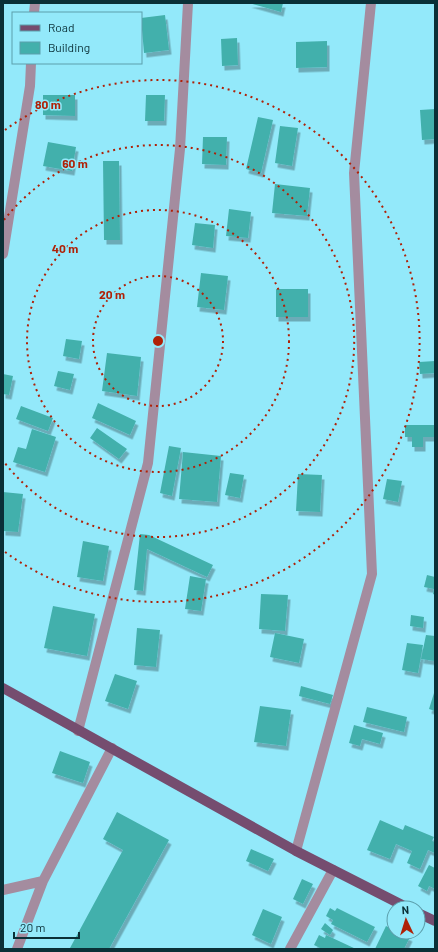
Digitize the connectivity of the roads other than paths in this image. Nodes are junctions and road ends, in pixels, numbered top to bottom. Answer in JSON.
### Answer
{"nodes":[{"id":1,"x":188,"y":3,"type":"edge"},
{"id":2,"x":371,"y":3,"type":"edge"},
{"id":3,"x":31,"y":64,"type":"edge"},
{"id":4,"x":3,"y":254,"type":"edge"},
{"id":5,"x":3,"y":688,"type":"edge"},
{"id":6,"x":78,"y":731,"type":"junction"},
{"id":7,"x":112,"y":748,"type":"junction"},
{"id":8,"x":296,"y":851,"type":"junction"},
{"id":9,"x":332,"y":870,"type":"junction"},
{"id":10,"x":43,"y":881,"type":"junction"},
{"id":11,"x":3,"y":890,"type":"edge"},
{"id":12,"x":392,"y":900,"type":"edge"},
{"id":13,"x":17,"y":949,"type":"edge"},
{"id":14,"x":290,"y":949,"type":"edge"}],
"edges":[{"from":1,"to":6,"type":"street"},
{"from":2,"to":8,"type":"street"},
{"from":3,"to":4,"type":"street"},
{"from":5,"to":6,"type":"main road"},
{"from":6,"to":7,"type":"main road"},
{"from":7,"to":8,"type":"main road"},
{"from":7,"to":10,"type":"street"},
{"from":8,"to":9,"type":"main road"},
{"from":9,"to":12,"type":"main road"},
{"from":9,"to":14,"type":"street"},
{"from":10,"to":11,"type":"street"},
{"from":10,"to":13,"type":"street"}]}
